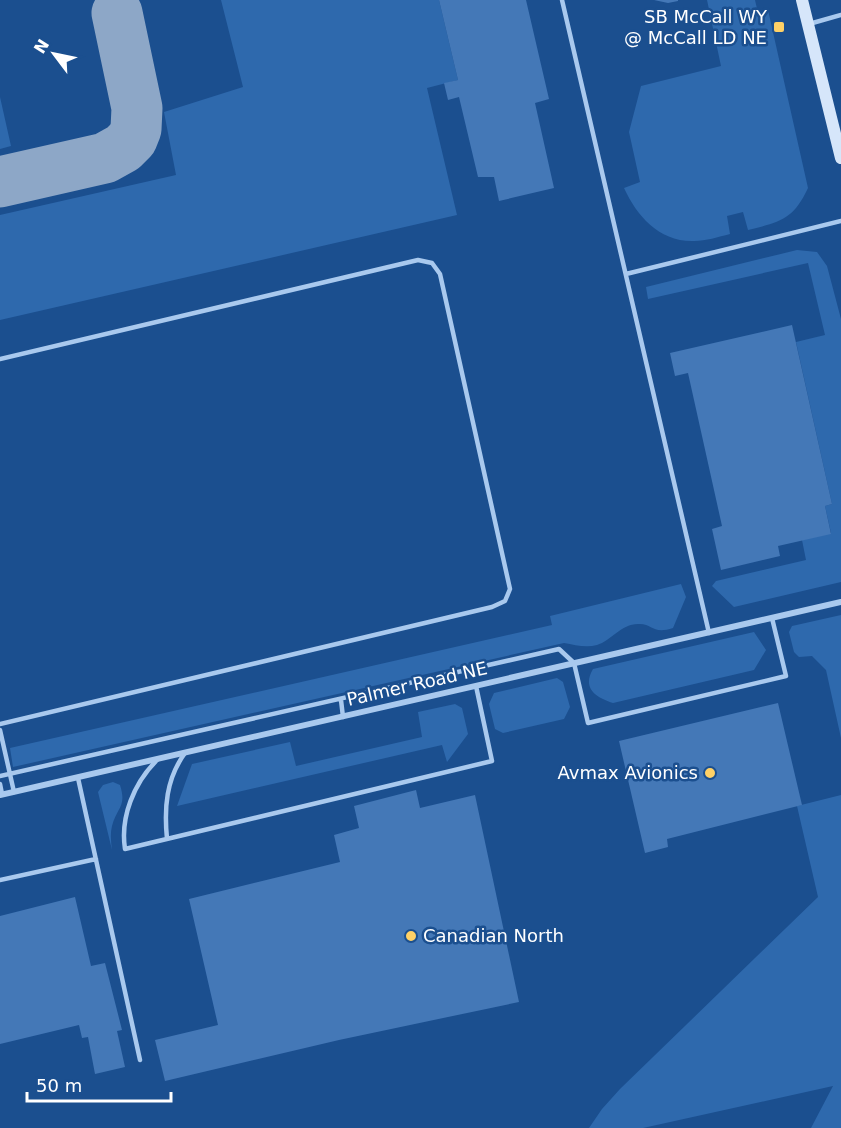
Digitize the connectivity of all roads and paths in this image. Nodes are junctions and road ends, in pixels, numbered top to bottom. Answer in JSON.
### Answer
{"nodes":[{"id":1,"x":562,"y":0,"type":"edge"},
{"id":2,"x":802,"y":0,"type":"edge"},
{"id":3,"x":841,"y":15,"type":"edge"},
{"id":4,"x":808,"y":24,"type":"junction"},
{"id":5,"x":841,"y":158,"type":"edge"},
{"id":6,"x":841,"y":221,"type":"edge"},
{"id":7,"x":626,"y":274,"type":"junction"},
{"id":8,"x":0,"y":359,"type":"edge"},
{"id":9,"x":841,"y":602,"type":"edge"},
{"id":10,"x":772,"y":618,"type":"junction"},
{"id":11,"x":709,"y":633,"type":"junction"},
{"id":12,"x":574,"y":663,"type":"junction"},
{"id":13,"x":476,"y":686,"type":"junction"},
{"id":14,"x":340,"y":700,"type":"junction"},
{"id":15,"x":343,"y":717,"type":"junction"},
{"id":16,"x":0,"y":724,"type":"edge"},
{"id":17,"x":0,"y":730,"type":"edge"},
{"id":18,"x":186,"y":753,"type":"junction"},
{"id":19,"x":158,"y":759,"type":"junction"},
{"id":20,"x":10,"y":774,"type":"junction"},
{"id":21,"x":0,"y":776,"type":"edge"},
{"id":22,"x":78,"y":778,"type":"junction"},
{"id":23,"x":0,"y":784,"type":"edge"},
{"id":24,"x":14,"y":792,"type":"junction"},
{"id":25,"x":1,"y":795,"type":"edge"},
{"id":26,"x":167,"y":839,"type":"junction"},
{"id":27,"x":96,"y":859,"type":"junction"},
{"id":28,"x":0,"y":880,"type":"edge"},
{"id":29,"x":140,"y":1060,"type":"dead end"}],
"edges":[{"from":1,"to":7,"type":"lane"},
{"from":2,"to":4,"type":"street"},
{"from":3,"to":4,"type":"lane"},
{"from":4,"to":5,"type":"street"},
{"from":6,"to":7,"type":"lane"},
{"from":7,"to":11,"type":"lane"},
{"from":8,"to":16,"type":"lane"},
{"from":9,"to":10,"type":"street","name":"Palmer Road NE"},
{"from":10,"to":11,"type":"street","name":"Palmer Road NE"},
{"from":10,"to":12,"type":"lane"},
{"from":11,"to":12,"type":"street","name":"Palmer Road NE"},
{"from":12,"to":13,"type":"street","name":"Palmer Road NE"},
{"from":12,"to":14,"type":"lane"},
{"from":13,"to":15,"type":"street","name":"Palmer Road NE"},
{"from":13,"to":26,"type":"lane"},
{"from":14,"to":15,"type":"lane"},
{"from":14,"to":20,"type":"lane"},
{"from":15,"to":18,"type":"street","name":"Palmer Road NE"},
{"from":17,"to":20,"type":"lane"},
{"from":18,"to":19,"type":"street","name":"Palmer Road NE"},
{"from":18,"to":26,"type":"lane"},
{"from":19,"to":22,"type":"street","name":"Palmer Road NE"},
{"from":19,"to":26,"type":"lane"},
{"from":20,"to":21,"type":"lane"},
{"from":20,"to":24,"type":"lane"},
{"from":22,"to":24,"type":"street","name":"Palmer Road NE"},
{"from":22,"to":27,"type":"lane"},
{"from":23,"to":25,"type":"lane"},
{"from":24,"to":25,"type":"street","name":"Palmer Road NE"},
{"from":27,"to":28,"type":"lane"},
{"from":27,"to":29,"type":"lane"}]}
